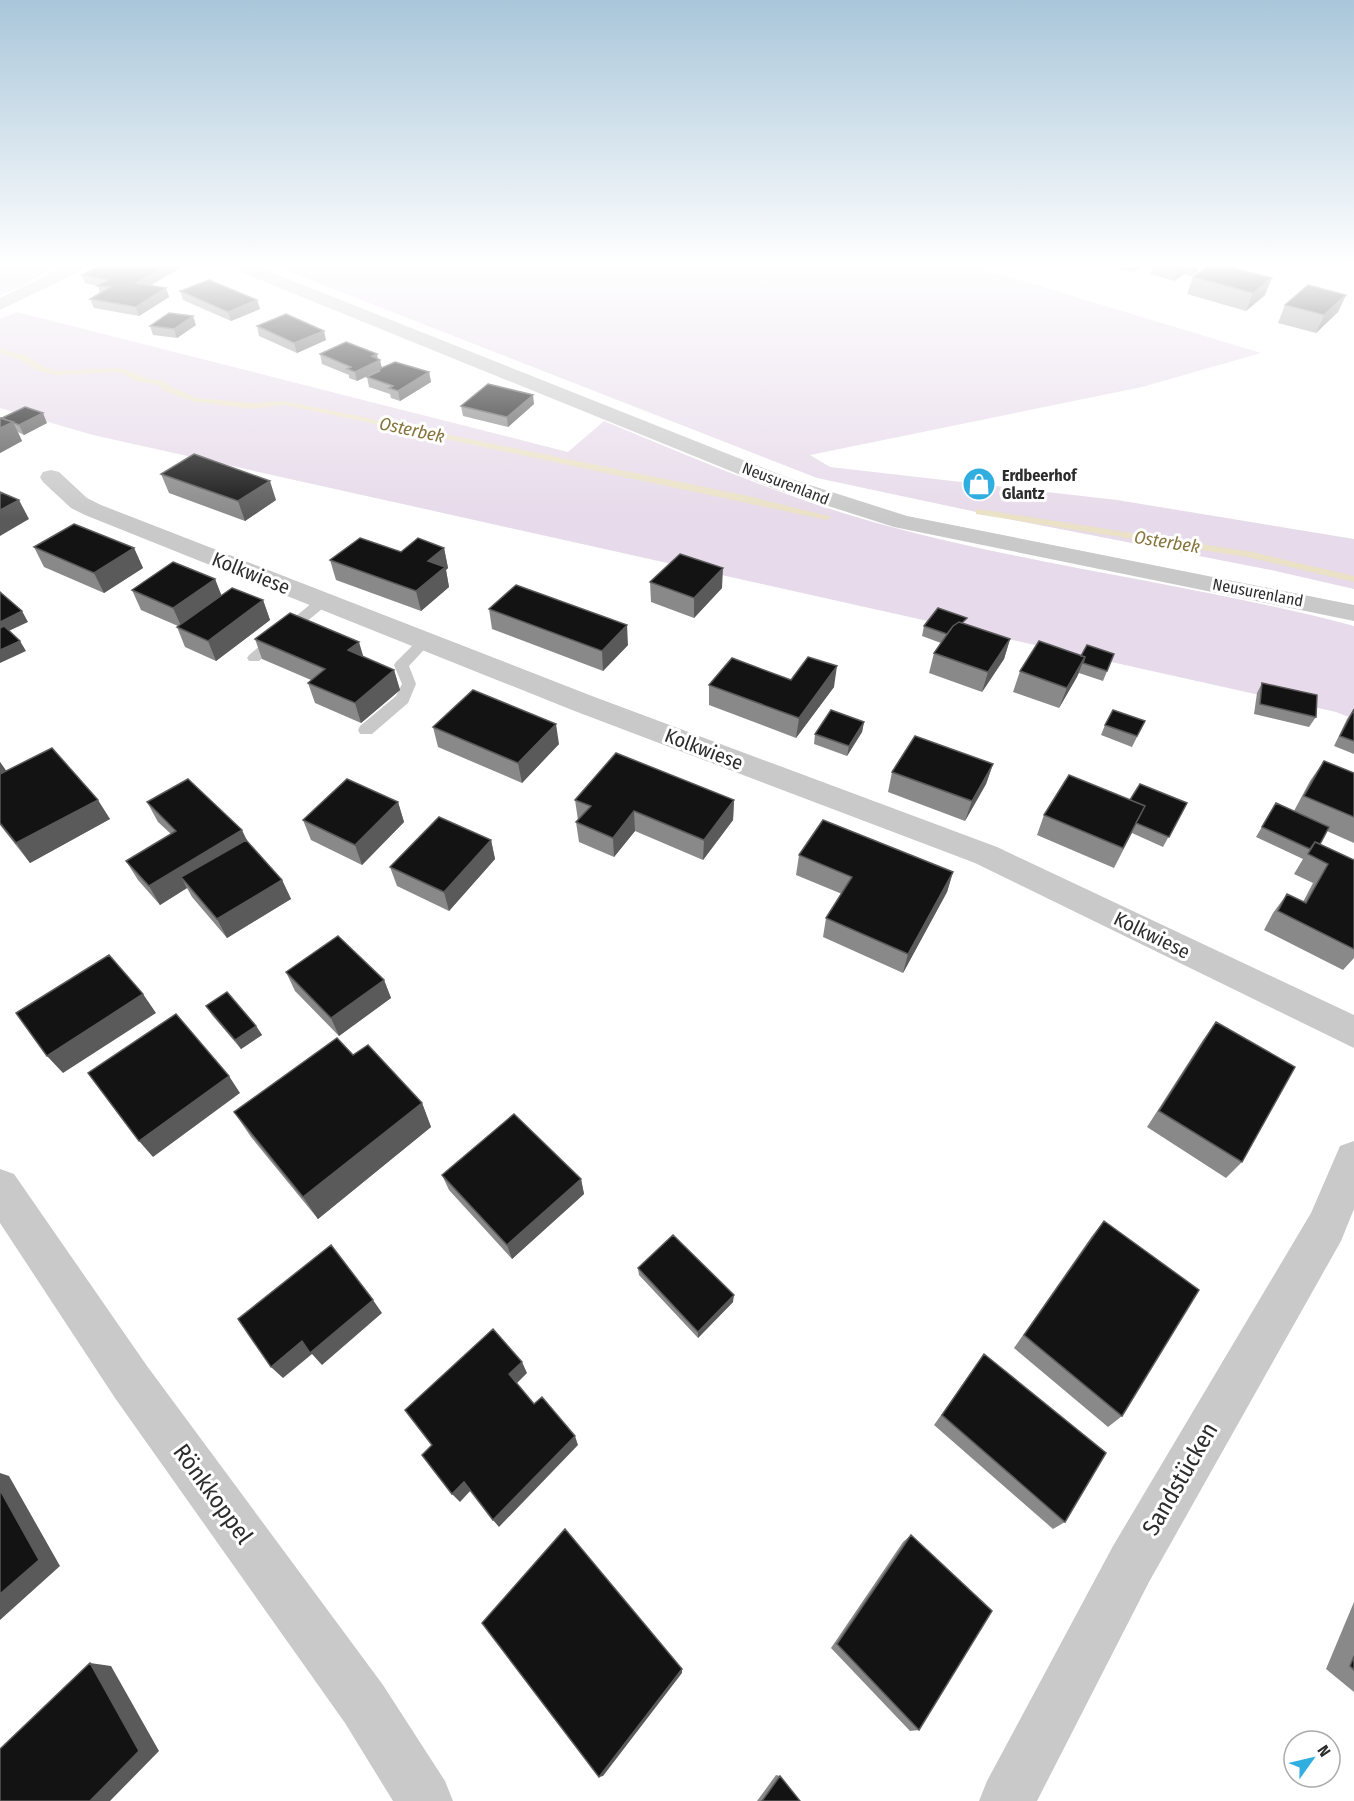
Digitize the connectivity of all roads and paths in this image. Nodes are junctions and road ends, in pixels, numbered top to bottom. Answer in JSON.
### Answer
{"nodes":[{"id":1,"x":455,"y":351,"type":"edge"},
{"id":2,"x":51,"y":477,"type":"dead end"},
{"id":3,"x":323,"y":601,"type":"junction"},
{"id":4,"x":1354,"y":613,"type":"edge"},
{"id":5,"x":425,"y":641,"type":"junction"},
{"id":6,"x":254,"y":658,"type":"edge"},
{"id":7,"x":366,"y":730,"type":"dead end"},
{"id":8,"x":1354,"y":1032,"type":"edge"},
{"id":9,"x":1354,"y":1159,"type":"edge"},
{"id":10,"x":0,"y":1188,"type":"edge"},
{"id":11,"x":425,"y":1801,"type":"edge"},
{"id":12,"x":1007,"y":1801,"type":"edge"}],
"edges":[{"from":1,"to":4,"type":"street","name":"Neusurenland"},
{"from":2,"to":3,"type":"street","name":"Kolkwiese"},
{"from":3,"to":5,"type":"street","name":"Kolkwiese"},
{"from":3,"to":6,"type":"lane"},
{"from":5,"to":7,"type":"lane"},
{"from":5,"to":8,"type":"street","name":"Kolkwiese"},
{"from":9,"to":12,"type":"street","name":"Sandstücken"},
{"from":10,"to":11,"type":"street","name":"Rönkkoppel"}]}
